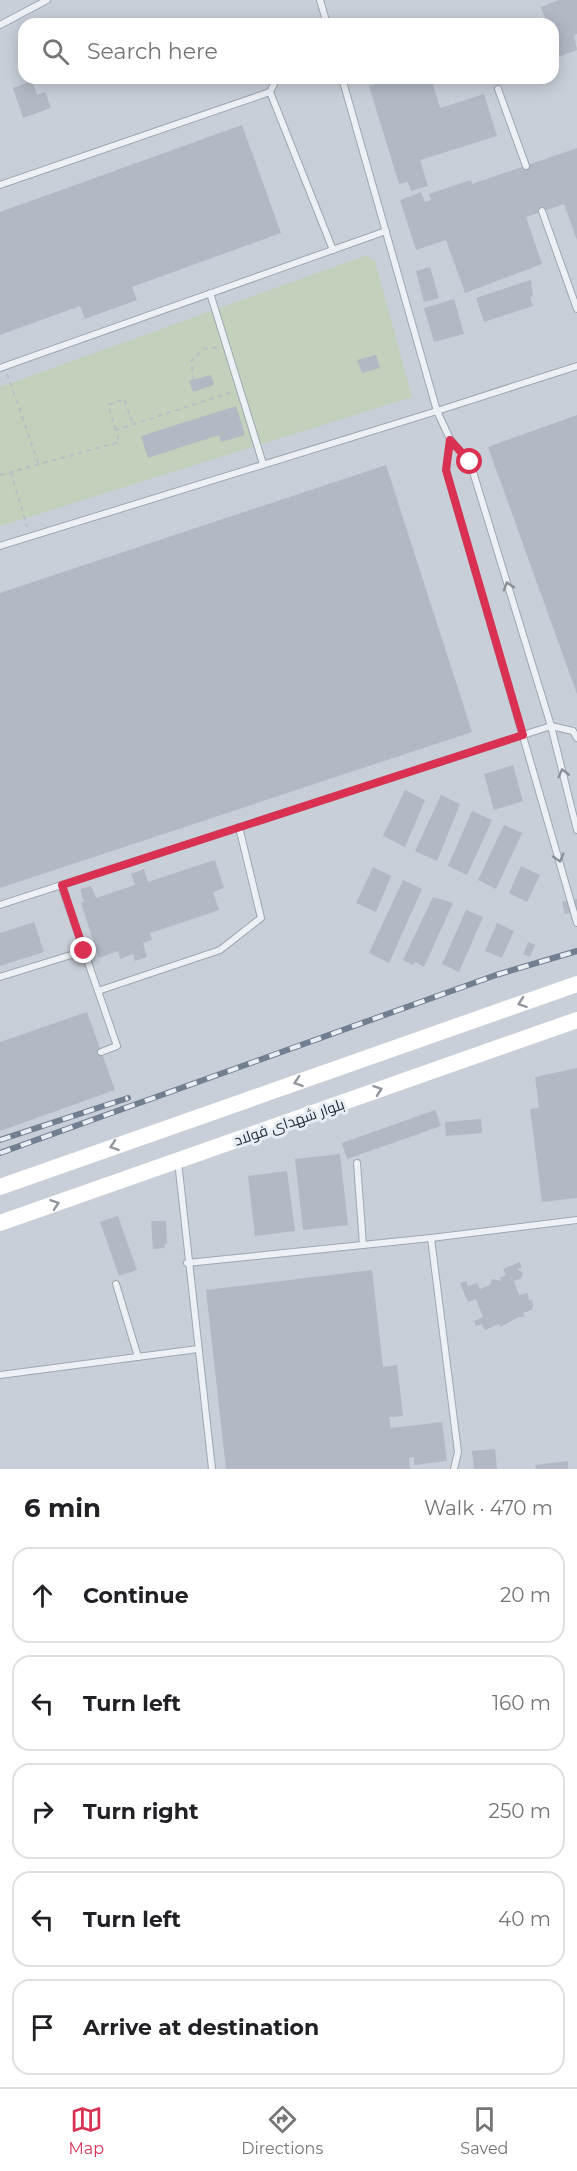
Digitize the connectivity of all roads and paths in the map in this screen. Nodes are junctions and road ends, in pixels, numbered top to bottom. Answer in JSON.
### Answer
{"nodes":[{"id":1,"x":47,"y":0,"type":"edge"},
{"id":2,"x":320,"y":0,"type":"edge"},
{"id":3,"x":325,"y":18,"type":"edge"},
{"id":4,"x":0,"y":25,"type":"edge"},
{"id":5,"x":274,"y":84,"type":"edge"},
{"id":6,"x":344,"y":84,"type":"edge"},
{"id":7,"x":498,"y":89,"type":"dead end"},
{"id":8,"x":270,"y":92,"type":"junction"},
{"id":9,"x":526,"y":166,"type":"dead end"},
{"id":10,"x":0,"y":185,"type":"edge"},
{"id":11,"x":542,"y":211,"type":"dead end"},
{"id":12,"x":386,"y":231,"type":"junction"},
{"id":13,"x":333,"y":250,"type":"junction"},
{"id":14,"x":210,"y":294,"type":"junction"},
{"id":15,"x":577,"y":309,"type":"edge"},
{"id":16,"x":226,"y":345,"type":"junction"},
{"id":17,"x":577,"y":366,"type":"edge"},
{"id":18,"x":2,"y":368,"type":"edge"},
{"id":19,"x":194,"y":380,"type":"dead end"},
{"id":20,"x":240,"y":389,"type":"junction"},
{"id":21,"x":437,"y":411,"type":"junction"},
{"id":22,"x":133,"y":424,"type":"junction"},
{"id":23,"x":116,"y":430,"type":"junction"},
{"id":24,"x":450,"y":440,"type":"junction"},
{"id":25,"x":263,"y":464,"type":"junction"},
{"id":26,"x":39,"y":465,"type":"junction"},
{"id":27,"x":11,"y":472,"type":"junction"},
{"id":28,"x":0,"y":475,"type":"edge"},
{"id":29,"x":30,"y":536,"type":"junction"},
{"id":30,"x":0,"y":546,"type":"edge"},
{"id":31,"x":551,"y":726,"type":"junction"},
{"id":32,"x":523,"y":735,"type":"junction"},
{"id":33,"x":577,"y":738,"type":"edge"},
{"id":34,"x":239,"y":827,"type":"junction"},
{"id":35,"x":577,"y":830,"type":"edge"},
{"id":36,"x":62,"y":885,"type":"junction"},
{"id":37,"x":0,"y":905,"type":"edge"},
{"id":38,"x":577,"y":923,"type":"edge"},
{"id":39,"x":84,"y":951,"type":"junction"},
{"id":40,"x":0,"y":977,"type":"edge"},
{"id":41,"x":577,"y":984,"type":"edge"},
{"id":42,"x":98,"y":991,"type":"junction"},
{"id":43,"x":577,"y":1020,"type":"edge"},
{"id":44,"x":101,"y":1052,"type":"dead end"},
{"id":45,"x":178,"y":1161,"type":"junction"},
{"id":46,"x":357,"y":1163,"type":"dead end"},
{"id":47,"x":0,"y":1186,"type":"edge"},
{"id":48,"x":577,"y":1220,"type":"edge"},
{"id":49,"x":0,"y":1223,"type":"edge"},
{"id":50,"x":431,"y":1238,"type":"junction"},
{"id":51,"x":363,"y":1245,"type":"junction"},
{"id":52,"x":188,"y":1263,"type":"junction"},
{"id":53,"x":116,"y":1284,"type":"dead end"},
{"id":54,"x":198,"y":1349,"type":"junction"},
{"id":55,"x":138,"y":1357,"type":"junction"},
{"id":56,"x":0,"y":1375,"type":"edge"},
{"id":57,"x":212,"y":1469,"type":"edge"},
{"id":58,"x":454,"y":1469,"type":"edge"}],
"edges":[{"from":1,"to":4,"type":"lane"},
{"from":2,"to":3,"type":"lane"},
{"from":5,"to":8,"type":"lane"},
{"from":6,"to":12,"type":"lane"},
{"from":7,"to":9,"type":"lane"},
{"from":8,"to":10,"type":"lane"},
{"from":8,"to":13,"type":"lane"},
{"from":11,"to":15,"type":"lane"},
{"from":12,"to":13,"type":"lane"},
{"from":12,"to":21,"type":"lane"},
{"from":13,"to":14,"type":"lane"},
{"from":14,"to":16,"type":"lane"},
{"from":14,"to":18,"type":"lane"},
{"from":16,"to":19,"type":"path"},
{"from":16,"to":20,"type":"lane"},
{"from":17,"to":21,"type":"lane"},
{"from":18,"to":26,"type":"path"},
{"from":20,"to":22,"type":"path"},
{"from":20,"to":25,"type":"lane"},
{"from":21,"to":24,"type":"lane"},
{"from":21,"to":25,"type":"lane"},
{"from":22,"to":23,"type":"path"},
{"from":22,"to":23,"type":"path"},
{"from":23,"to":26,"type":"path"},
{"from":31,"to":24,"type":"lane","one_way":true},
{"from":24,"to":32,"type":"lane"},
{"from":25,"to":29,"type":"lane"},
{"from":26,"to":27,"type":"path"},
{"from":27,"to":28,"type":"path"},
{"from":27,"to":29,"type":"path"},
{"from":29,"to":30,"type":"lane"},
{"from":31,"to":32,"type":"lane"},
{"from":31,"to":33,"type":"lane"},
{"from":35,"to":31,"type":"lane","one_way":true},
{"from":32,"to":34,"type":"lane"},
{"from":32,"to":38,"type":"lane","one_way":true},
{"from":34,"to":36,"type":"lane"},
{"from":34,"to":42,"type":"lane"},
{"from":36,"to":37,"type":"lane"},
{"from":36,"to":39,"type":"lane"},
{"from":39,"to":40,"type":"lane"},
{"from":39,"to":42,"type":"lane"},
{"from":41,"to":47,"type":"street","one_way":true},
{"from":42,"to":44,"type":"lane"},
{"from":45,"to":43,"type":"street","name":"بلوار شهدای فولاد","one_way":true},
{"from":49,"to":45,"type":"street","name":"بلوار شهدای فولاد","one_way":true},
{"from":45,"to":52,"type":"lane"},
{"from":46,"to":51,"type":"lane"},
{"from":48,"to":50,"type":"lane"},
{"from":50,"to":51,"type":"lane"},
{"from":50,"to":58,"type":"lane"},
{"from":51,"to":52,"type":"lane"},
{"from":52,"to":54,"type":"lane"},
{"from":53,"to":55,"type":"lane"},
{"from":54,"to":55,"type":"lane"},
{"from":54,"to":57,"type":"lane"},
{"from":55,"to":56,"type":"lane"}]}
